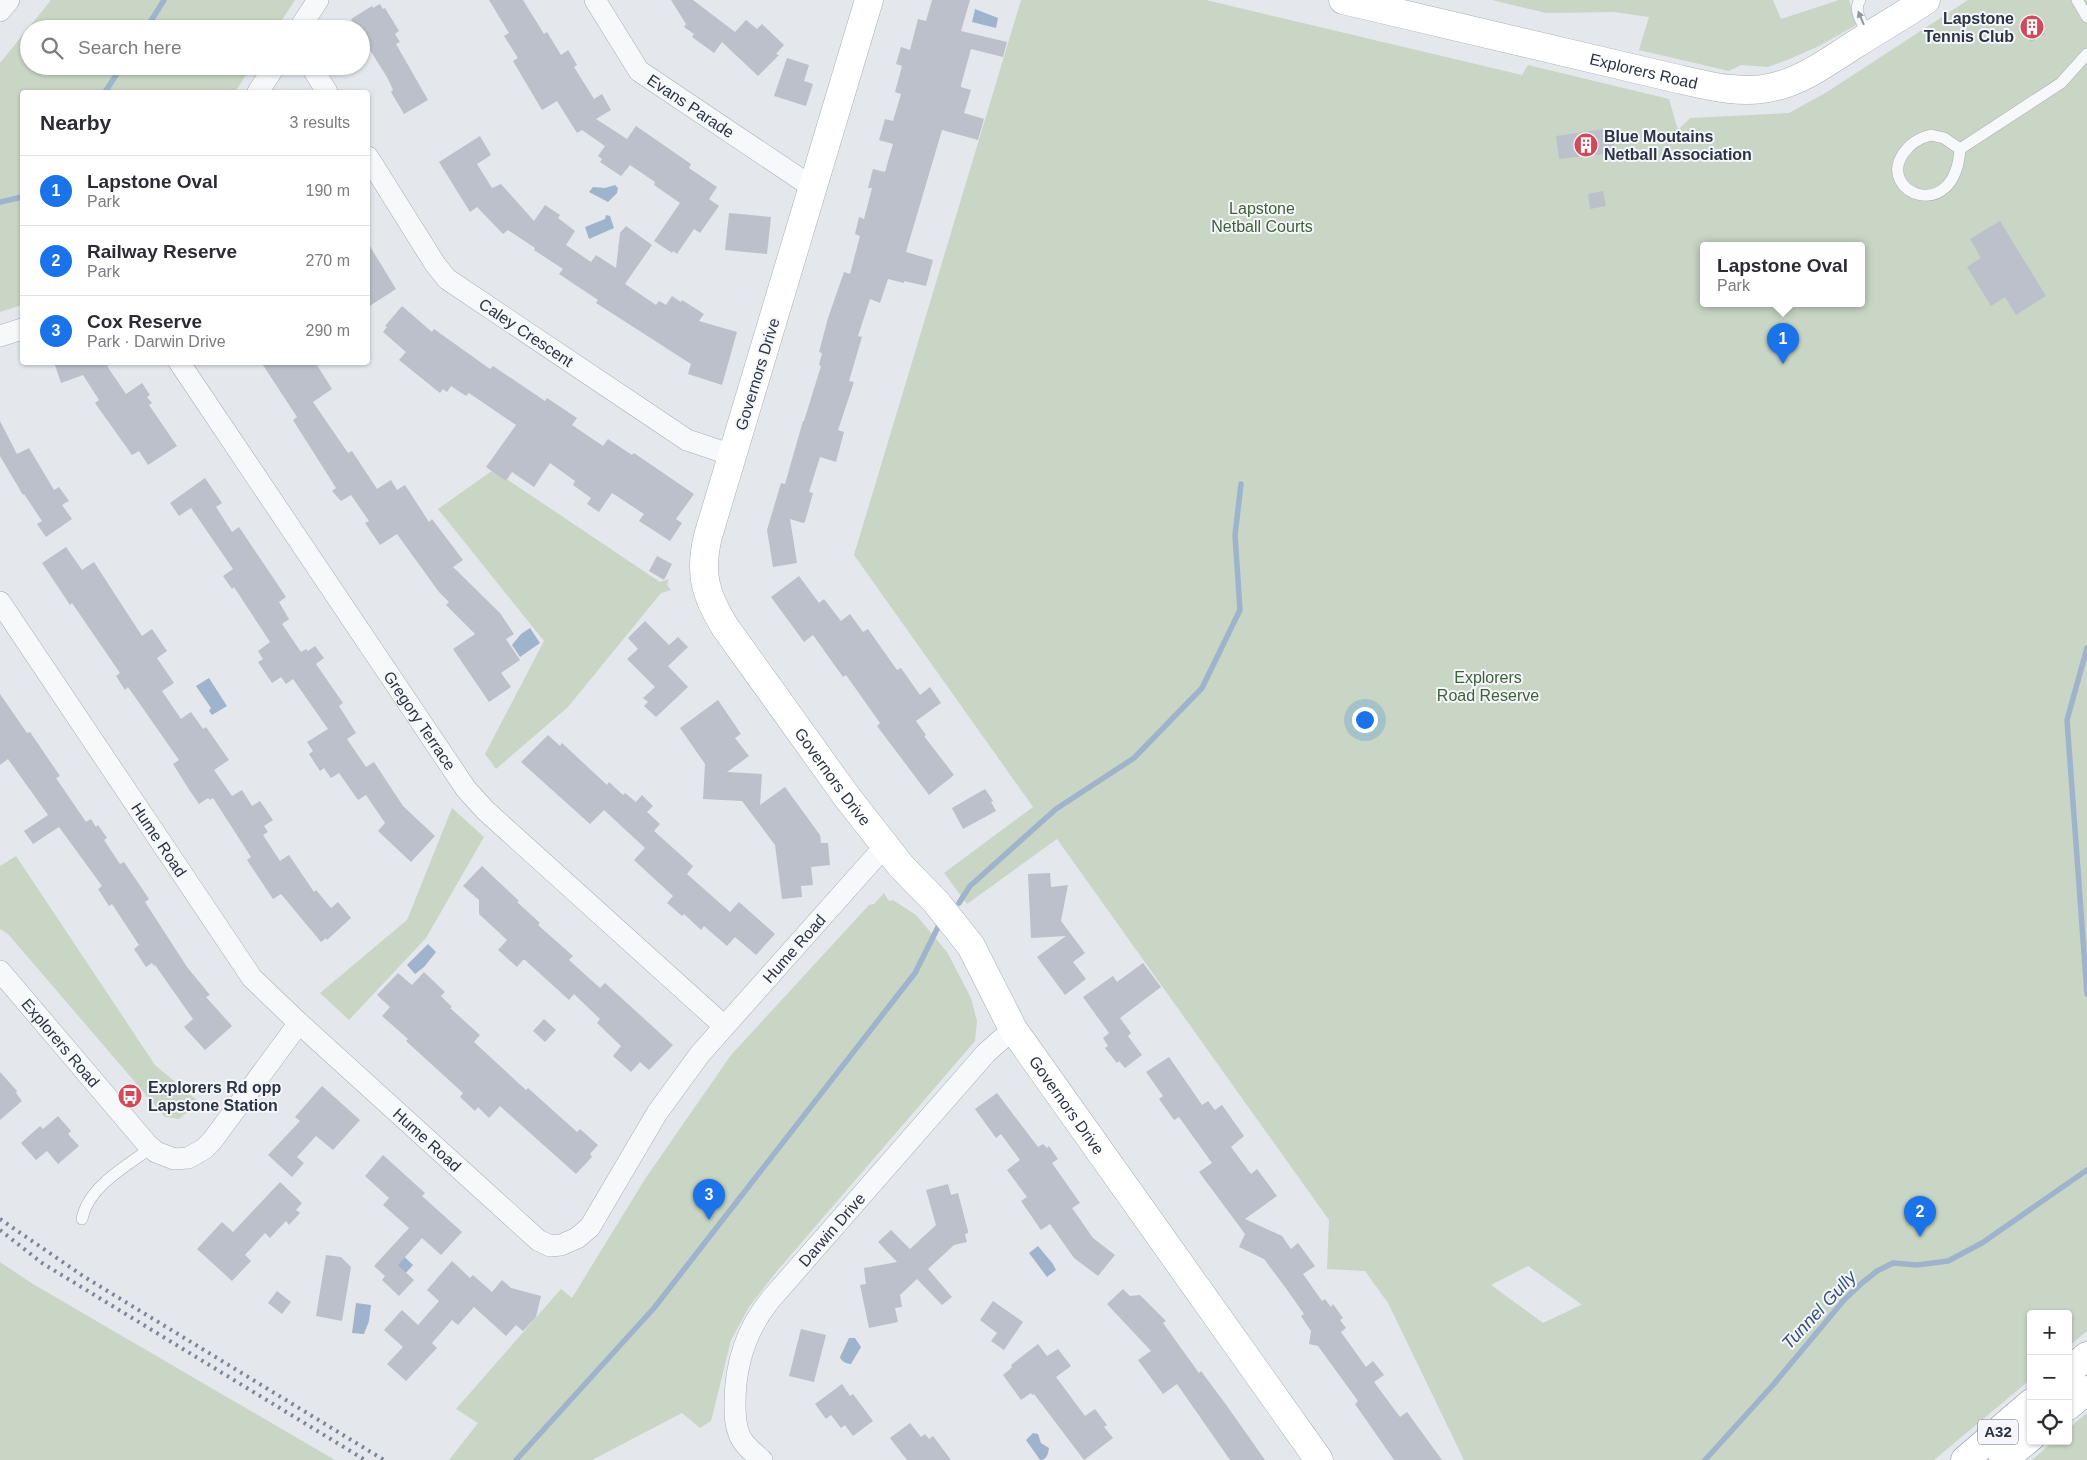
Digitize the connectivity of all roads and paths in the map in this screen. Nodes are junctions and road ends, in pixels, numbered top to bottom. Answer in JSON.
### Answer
{"nodes":[{"id":1,"x":9,"y":0,"type":"edge"},
{"id":2,"x":318,"y":0,"type":"edge"},
{"id":3,"x":595,"y":0,"type":"edge"},
{"id":4,"x":869,"y":0,"type":"edge"},
{"id":5,"x":1344,"y":0,"type":"edge"},
{"id":6,"x":1860,"y":0,"type":"edge"},
{"id":7,"x":2077,"y":0,"type":"edge"},
{"id":8,"x":1921,"y":1,"type":"edge"},
{"id":9,"x":0,"y":11,"type":"edge"},
{"id":10,"x":2087,"y":17,"type":"edge"},
{"id":11,"x":304,"y":20,"type":"edge"},
{"id":12,"x":1870,"y":35,"type":"junction"},
{"id":13,"x":2087,"y":54,"type":"edge"},
{"id":14,"x":269,"y":75,"type":"edge"},
{"id":15,"x":317,"y":75,"type":"edge"},
{"id":16,"x":259,"y":90,"type":"edge"},
{"id":17,"x":326,"y":90,"type":"edge"},
{"id":18,"x":1960,"y":149,"type":"junction"},
{"id":19,"x":370,"y":159,"type":"edge"},
{"id":20,"x":812,"y":187,"type":"junction"},
{"id":21,"x":20,"y":330,"type":"edge"},
{"id":22,"x":0,"y":336,"type":"edge"},
{"id":23,"x":182,"y":365,"type":"edge"},
{"id":24,"x":732,"y":455,"type":"junction"},
{"id":25,"x":0,"y":602,"type":"edge"},
{"id":26,"x":886,"y":846,"type":"junction"},
{"id":27,"x":0,"y":971,"type":"edge"},
{"id":28,"x":299,"y":1023,"type":"junction"},
{"id":29,"x":724,"y":1026,"type":"junction"},
{"id":30,"x":1013,"y":1028,"type":"junction"},
{"id":31,"x":151,"y":1148,"type":"junction"},
{"id":32,"x":82,"y":1219,"type":"dead end"},
{"id":33,"x":2087,"y":1356,"type":"edge"},
{"id":34,"x":2072,"y":1369,"type":"edge"},
{"id":35,"x":2087,"y":1390,"type":"edge"},
{"id":36,"x":2072,"y":1403,"type":"edge"},
{"id":37,"x":2027,"y":1406,"type":"edge"},
{"id":38,"x":2027,"y":1440,"type":"edge"},
{"id":39,"x":762,"y":1460,"type":"edge"},
{"id":40,"x":1319,"y":1460,"type":"edge"},
{"id":41,"x":1965,"y":1460,"type":"edge"},
{"id":42,"x":2003,"y":1460,"type":"edge"}],
"edges":[{"from":1,"to":9,"type":"street"},
{"from":2,"to":11,"type":"street"},
{"from":3,"to":20,"type":"street","name":"Evans Parade"},
{"from":4,"to":20,"type":"main road","name":"Governors Drive"},
{"from":5,"to":12,"type":"main road","name":"Explorers Road"},
{"from":12,"to":6,"type":"lane","one_way":true},
{"from":7,"to":10,"type":"lane"},
{"from":8,"to":12,"type":"main road","name":"Explorers Road"},
{"from":13,"to":18,"type":"lane"},
{"from":14,"to":16,"type":"street"},
{"from":15,"to":17,"type":"street"},
{"from":18,"to":18,"type":"lane"},
{"from":19,"to":24,"type":"street","name":"Caley Crescent"},
{"from":20,"to":24,"type":"main road","name":"Governors Drive"},
{"from":21,"to":22,"type":"street"},
{"from":23,"to":29,"type":"street","name":"Gregory Terrace"},
{"from":24,"to":26,"type":"main road","name":"Governors Drive"},
{"from":25,"to":28,"type":"street","name":"Hume Road"},
{"from":26,"to":29,"type":"street","name":"Hume Road"},
{"from":26,"to":30,"type":"main road","name":"Governors Drive"},
{"from":27,"to":31,"type":"street","name":"Explorers Road"},
{"from":28,"to":29,"type":"street","name":"Hume Road"},
{"from":28,"to":31,"type":"street","name":"Explorers Road"},
{"from":30,"to":39,"type":"street","name":"Darwin Drive"},
{"from":30,"to":40,"type":"main road","name":"Governors Drive"},
{"from":31,"to":32,"type":"lane"},
{"from":33,"to":34,"type":"main road"},
{"from":35,"to":36,"type":"main road"},
{"from":37,"to":41,"type":"main road","number":"A32"},
{"from":38,"to":42,"type":"main road","number":"A32"}]}
